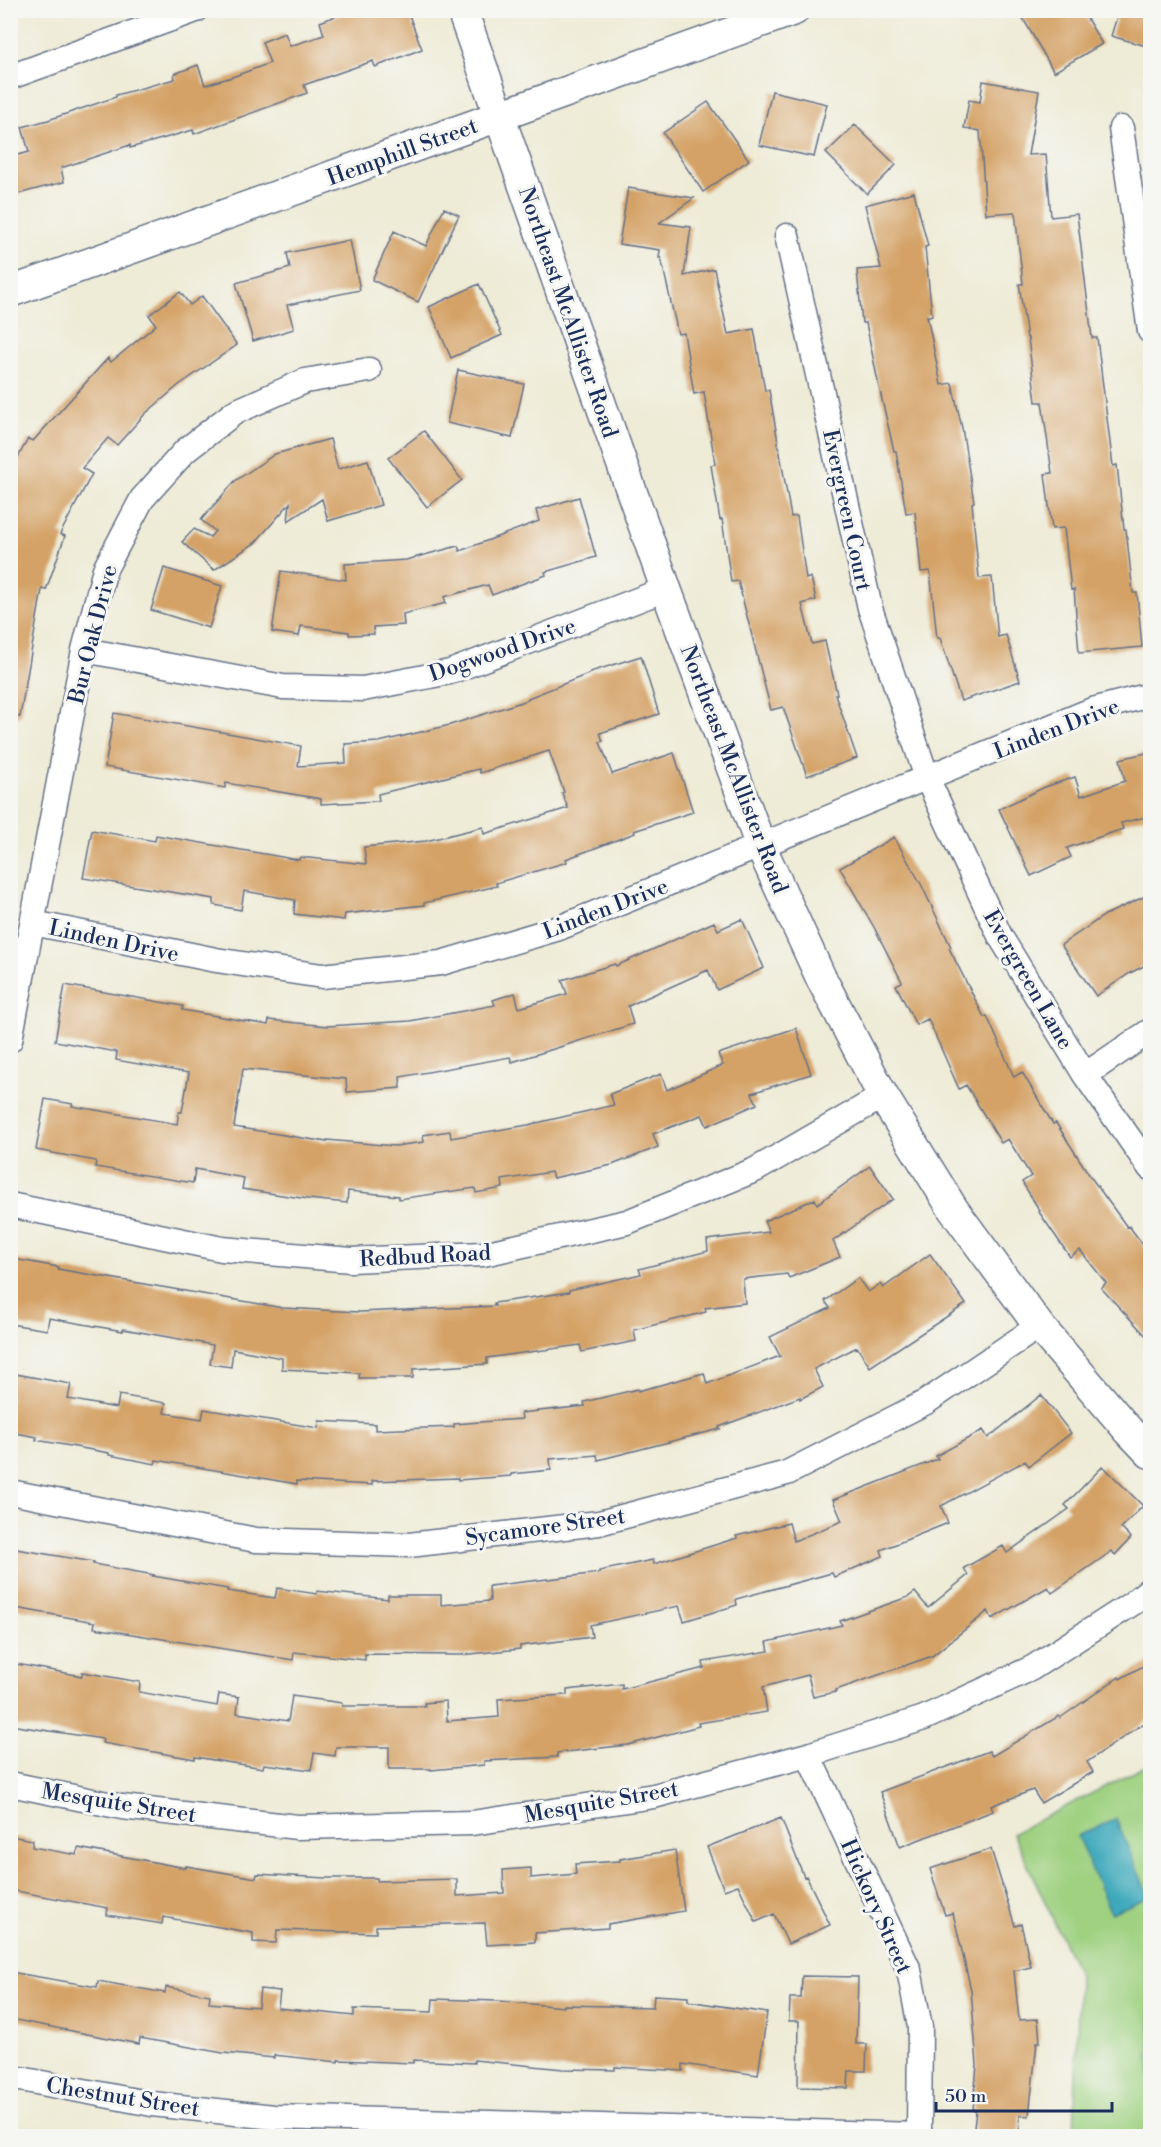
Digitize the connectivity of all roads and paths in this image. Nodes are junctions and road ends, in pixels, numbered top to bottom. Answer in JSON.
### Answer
{"nodes":[{"id":1,"x":196,"y":10,"type":"edge"},
{"id":2,"x":462,"y":10,"type":"edge"},
{"id":3,"x":795,"y":10,"type":"edge"},
{"id":4,"x":10,"y":77,"type":"edge"},
{"id":5,"x":500,"y":116,"type":"junction"},
{"id":6,"x":1121,"y":128,"type":"dead end"},
{"id":7,"x":788,"y":236,"type":"dead end"},
{"id":8,"x":10,"y":292,"type":"edge"},
{"id":9,"x":1150,"y":331,"type":"edge"},
{"id":10,"x":369,"y":370,"type":"dead end"},
{"id":11,"x":666,"y":589,"type":"junction"},
{"id":12,"x":84,"y":650,"type":"junction"},
{"id":13,"x":1150,"y":695,"type":"edge"},
{"id":14,"x":927,"y":778,"type":"junction"},
{"id":15,"x":761,"y":847,"type":"junction"},
{"id":16,"x":33,"y":923,"type":"junction"},
{"id":17,"x":1150,"y":1031,"type":"edge"},
{"id":18,"x":10,"y":1040,"type":"edge"},
{"id":19,"x":1085,"y":1075,"type":"junction"},
{"id":20,"x":883,"y":1096,"type":"junction"},
{"id":21,"x":1150,"y":1168,"type":"edge"},
{"id":22,"x":10,"y":1205,"type":"edge"},
{"id":23,"x":1039,"y":1326,"type":"junction"},
{"id":24,"x":1150,"y":1452,"type":"edge"},
{"id":25,"x":10,"y":1492,"type":"edge"},
{"id":26,"x":1150,"y":1589,"type":"edge"},
{"id":27,"x":808,"y":1755,"type":"junction"},
{"id":28,"x":10,"y":1784,"type":"edge"},
{"id":29,"x":10,"y":2077,"type":"edge"},
{"id":30,"x":919,"y":2136,"type":"edge"}],
"edges":[{"from":1,"to":4,"type":"street"},
{"from":2,"to":5,"type":"street","name":"Northeast McAllister Road"},
{"from":3,"to":5,"type":"street","name":"Hemphill Street"},
{"from":5,"to":8,"type":"street","name":"Hemphill Street"},
{"from":5,"to":11,"type":"street","name":"Northeast McAllister Road"},
{"from":6,"to":9,"type":"street"},
{"from":7,"to":14,"type":"street","name":"Evergreen Court"},
{"from":10,"to":12,"type":"street","name":"Bur Oak Drive"},
{"from":11,"to":12,"type":"street","name":"Dogwood Drive"},
{"from":11,"to":15,"type":"street","name":"Northeast McAllister Road"},
{"from":12,"to":16,"type":"street","name":"Bur Oak Drive"},
{"from":13,"to":14,"type":"street","name":"Linden Drive"},
{"from":14,"to":15,"type":"street","name":"Linden Drive"},
{"from":14,"to":19,"type":"street","name":"Evergreen Lane"},
{"from":15,"to":16,"type":"street","name":"Linden Drive"},
{"from":15,"to":20,"type":"street","name":"Northeast McAllister Road"},
{"from":16,"to":18,"type":"street","name":"Bur Oak Drive"},
{"from":17,"to":19,"type":"street"},
{"from":19,"to":21,"type":"street","name":"Evergreen Lane"},
{"from":20,"to":22,"type":"street","name":"Redbud Road"},
{"from":20,"to":23,"type":"street","name":"Northeast McAllister Road"},
{"from":23,"to":24,"type":"street","name":"Northeast McAllister Road"},
{"from":23,"to":25,"type":"street","name":"Sycamore Street"},
{"from":26,"to":27,"type":"street","name":"Mesquite Street"},
{"from":27,"to":28,"type":"street","name":"Mesquite Street"},
{"from":27,"to":30,"type":"street","name":"Hickory Street"},
{"from":29,"to":30,"type":"street","name":"Chestnut Street"}]}
